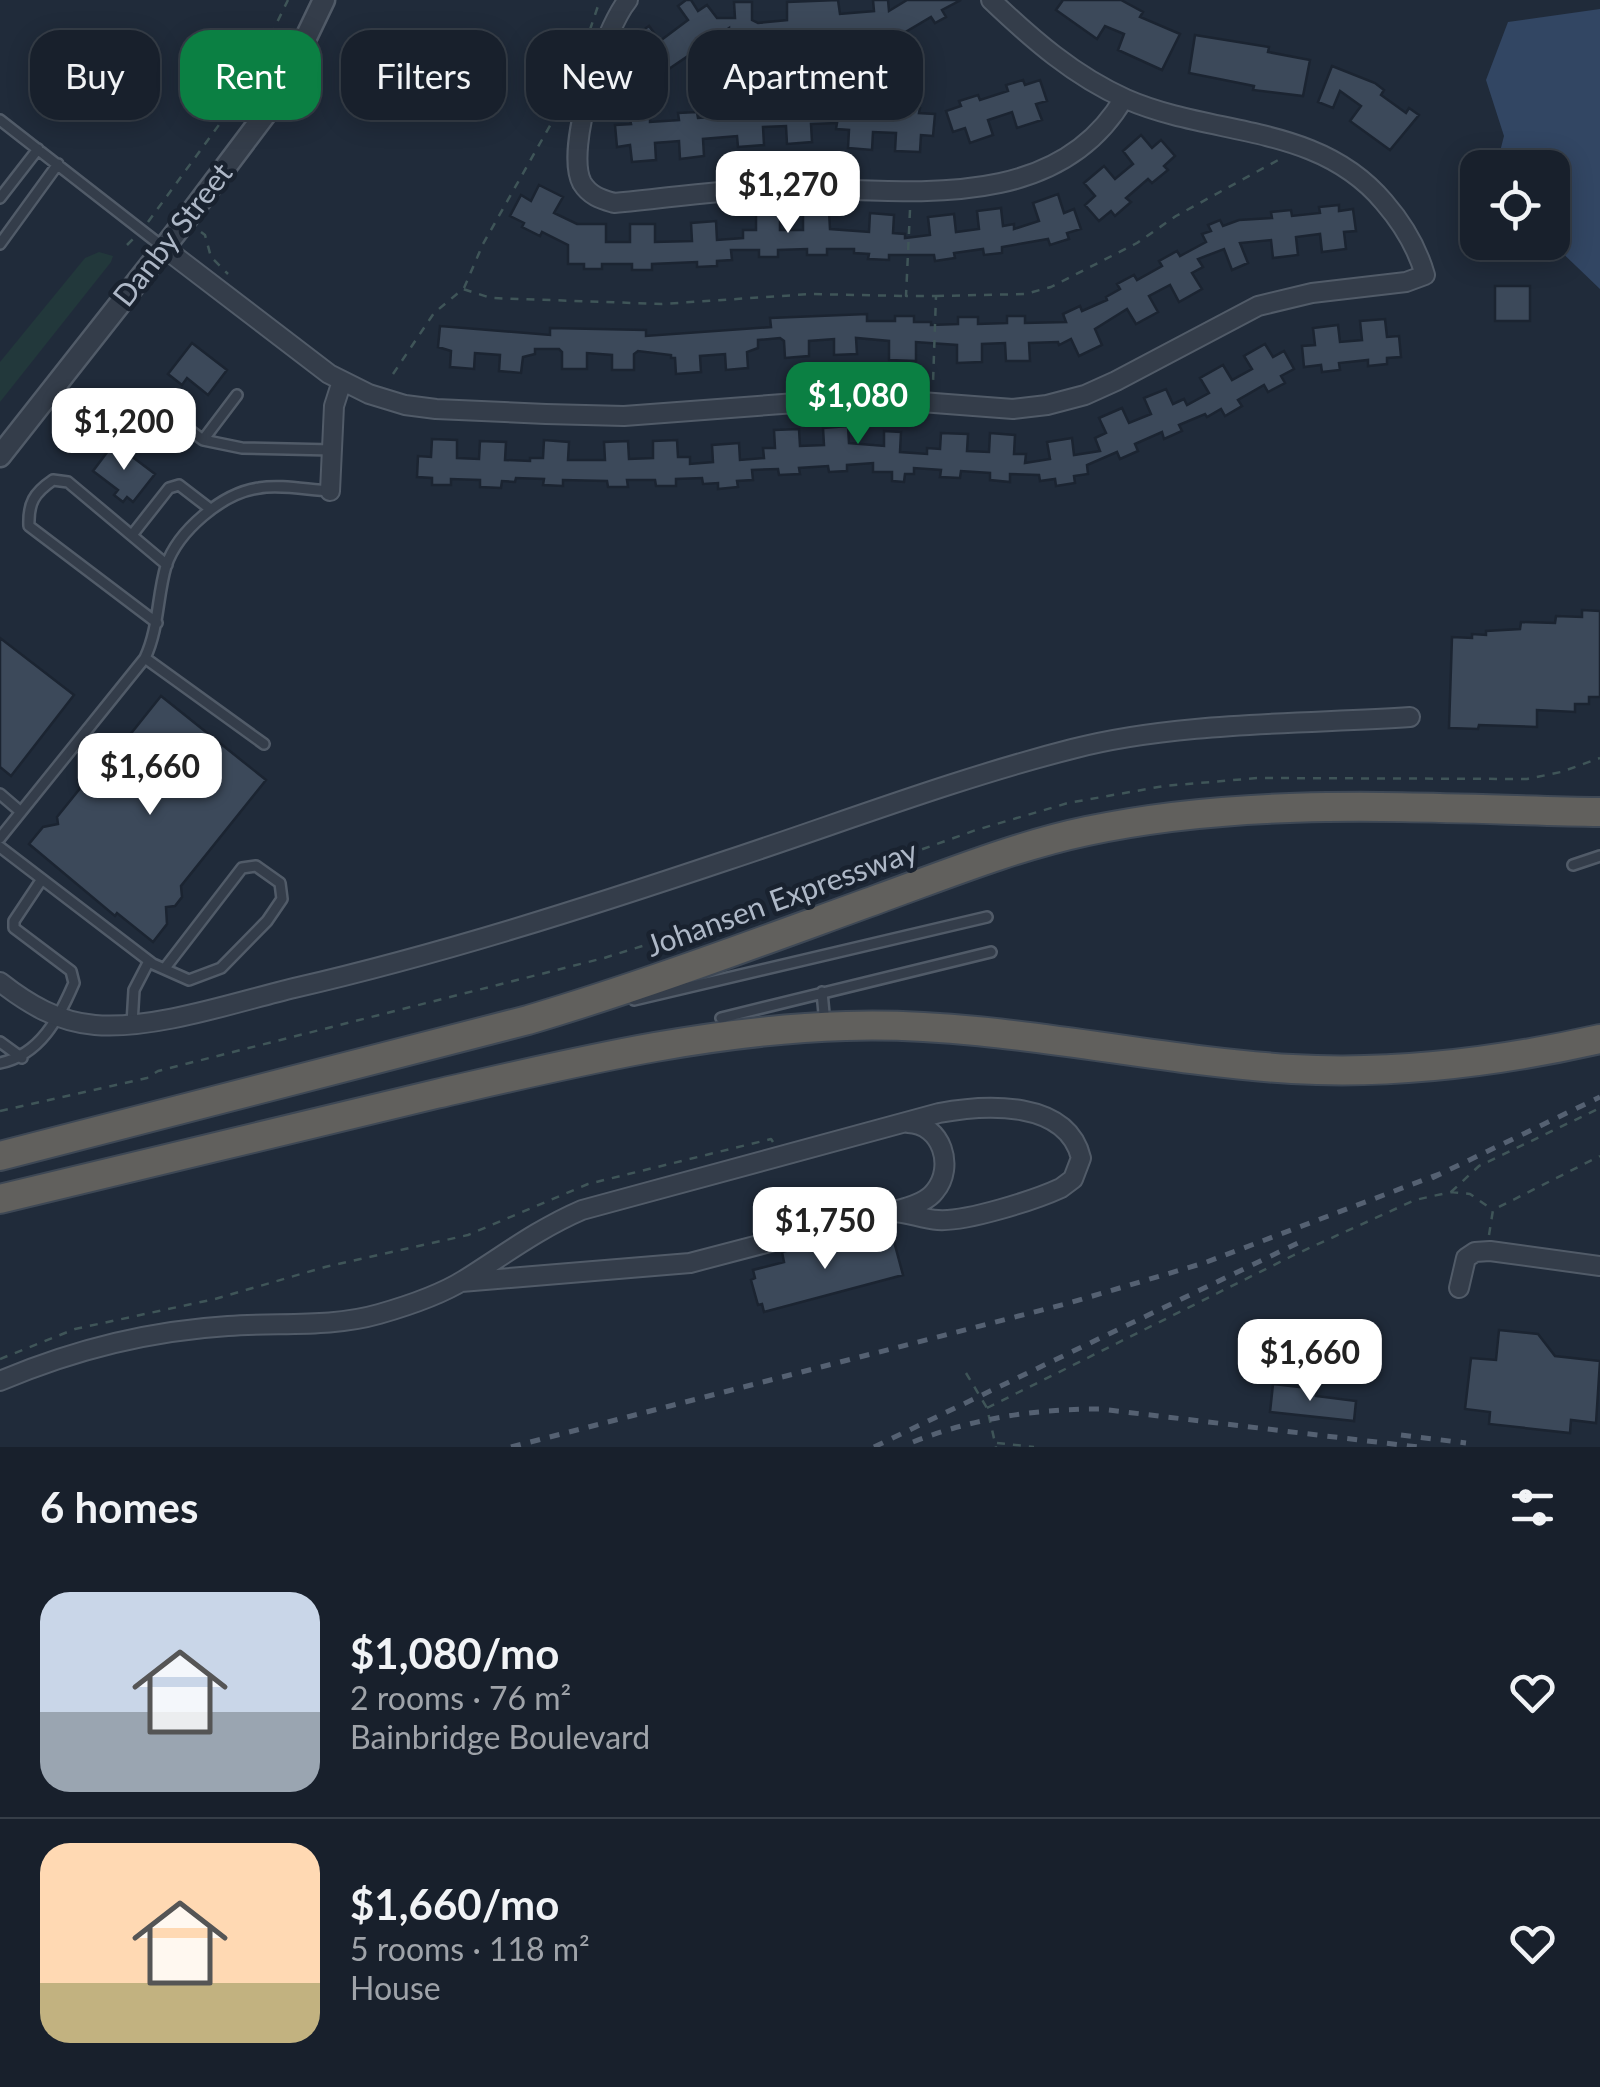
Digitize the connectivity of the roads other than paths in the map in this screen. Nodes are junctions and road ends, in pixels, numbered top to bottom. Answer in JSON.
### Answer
{"nodes":[{"id":1,"x":324,"y":0,"type":"edge"},
{"id":2,"x":628,"y":0,"type":"edge"},
{"id":3,"x":991,"y":0,"type":"edge"},
{"id":4,"x":1124,"y":98,"type":"junction"},
{"id":5,"x":0,"y":120,"type":"edge"},
{"id":6,"x":38,"y":149,"type":"junction"},
{"id":7,"x":58,"y":164,"type":"junction"},
{"id":8,"x":0,"y":198,"type":"edge"},
{"id":9,"x":0,"y":244,"type":"edge"},
{"id":10,"x":163,"y":248,"type":"junction"},
{"id":11,"x":342,"y":381,"type":"junction"},
{"id":12,"x":237,"y":395,"type":"dead end"},
{"id":13,"x":148,"y":398,"type":"dead end"},
{"id":14,"x":203,"y":440,"type":"junction"},
{"id":15,"x":333,"y":450,"type":"junction"},
{"id":16,"x":0,"y":456,"type":"edge"},
{"id":17,"x":330,"y":491,"type":"joint"},
{"id":18,"x":209,"y":508,"type":"junction"},
{"id":19,"x":132,"y":535,"type":"junction"},
{"id":20,"x":166,"y":565,"type":"junction"},
{"id":21,"x":157,"y":623,"type":"junction"},
{"id":22,"x":145,"y":658,"type":"junction"},
{"id":23,"x":1410,"y":717,"type":"dead end"},
{"id":24,"x":264,"y":744,"type":"dead end"},
{"id":25,"x":0,"y":794,"type":"edge"},
{"id":26,"x":21,"y":812,"type":"junction"},
{"id":27,"x":1600,"y":812,"type":"edge"},
{"id":28,"x":0,"y":838,"type":"edge"},
{"id":29,"x":0,"y":847,"type":"edge"},
{"id":30,"x":1600,"y":856,"type":"edge"},
{"id":31,"x":1572,"y":865,"type":"dead end"},
{"id":32,"x":42,"y":879,"type":"junction"},
{"id":33,"x":987,"y":917,"type":"dead end"},
{"id":34,"x":991,"y":952,"type":"dead end"},
{"id":35,"x":149,"y":961,"type":"junction"},
{"id":36,"x":165,"y":968,"type":"junction"},
{"id":37,"x":0,"y":982,"type":"edge"},
{"id":38,"x":822,"y":992,"type":"junction"},
{"id":39,"x":59,"y":1017,"type":"junction"},
{"id":40,"x":722,"y":1018,"type":"dead end"},
{"id":41,"x":132,"y":1024,"type":"junction"},
{"id":42,"x":826,"y":1027,"type":"junction"},
{"id":43,"x":1600,"y":1039,"type":"edge"},
{"id":44,"x":0,"y":1042,"type":"edge"},
{"id":45,"x":428,"y":1048,"type":"junction"},
{"id":46,"x":22,"y":1058,"type":"junction"},
{"id":47,"x":0,"y":1063,"type":"edge"},
{"id":48,"x":902,"y":1123,"type":"junction"},
{"id":49,"x":0,"y":1156,"type":"edge"},
{"id":50,"x":0,"y":1199,"type":"edge"},
{"id":51,"x":898,"y":1210,"type":"junction"},
{"id":52,"x":1600,"y":1266,"type":"edge"},
{"id":53,"x":461,"y":1282,"type":"junction"},
{"id":54,"x":1459,"y":1288,"type":"dead end"},
{"id":55,"x":0,"y":1382,"type":"edge"}],
"edges":[{"from":1,"to":10,"type":"street","name":"Danby Street"},
{"from":2,"to":4,"type":"street"},
{"from":3,"to":4,"type":"street"},
{"from":4,"to":11,"type":"street"},
{"from":5,"to":6,"type":"lane"},
{"from":6,"to":7,"type":"lane"},
{"from":6,"to":8,"type":"lane"},
{"from":7,"to":9,"type":"lane"},
{"from":7,"to":10,"type":"lane"},
{"from":10,"to":11,"type":"street"},
{"from":10,"to":16,"type":"street","name":"Danby Street"},
{"from":11,"to":15,"type":"street"},
{"from":12,"to":14,"type":"lane"},
{"from":13,"to":14,"type":"lane"},
{"from":14,"to":15,"type":"lane"},
{"from":15,"to":17,"type":"street"},
{"from":17,"to":18,"type":"lane"},
{"from":18,"to":19,"type":"lane"},
{"from":18,"to":20,"type":"lane"},
{"from":19,"to":20,"type":"lane"},
{"from":19,"to":21,"type":"lane"},
{"from":20,"to":21,"type":"lane"},
{"from":21,"to":22,"type":"lane"},
{"from":22,"to":24,"type":"lane"},
{"from":22,"to":26,"type":"lane"},
{"from":23,"to":41,"type":"street"},
{"from":25,"to":26,"type":"lane"},
{"from":26,"to":28,"type":"lane"},
{"from":27,"to":45,"type":"highway","name":"Johansen Expressway"},
{"from":29,"to":32,"type":"lane"},
{"from":30,"to":31,"type":"lane"},
{"from":32,"to":35,"type":"lane"},
{"from":32,"to":39,"type":"lane"},
{"from":33,"to":45,"type":"lane"},
{"from":34,"to":38,"type":"lane"},
{"from":35,"to":36,"type":"lane"},
{"from":35,"to":41,"type":"lane"},
{"from":36,"to":36,"type":"lane"},
{"from":37,"to":39,"type":"street"},
{"from":38,"to":40,"type":"lane"},
{"from":38,"to":42,"type":"lane"},
{"from":39,"to":41,"type":"street"},
{"from":39,"to":46,"type":"lane"},
{"from":42,"to":43,"type":"highway"},
{"from":42,"to":50,"type":"highway"},
{"from":44,"to":46,"type":"lane"},
{"from":45,"to":49,"type":"highway","name":"Johansen Expressway"},
{"from":46,"to":47,"type":"lane"},
{"from":48,"to":51,"type":"street"},
{"from":48,"to":51,"type":"street"},
{"from":48,"to":53,"type":"street"},
{"from":51,"to":53,"type":"street"},
{"from":52,"to":54,"type":"street"},
{"from":53,"to":55,"type":"street"}]}
